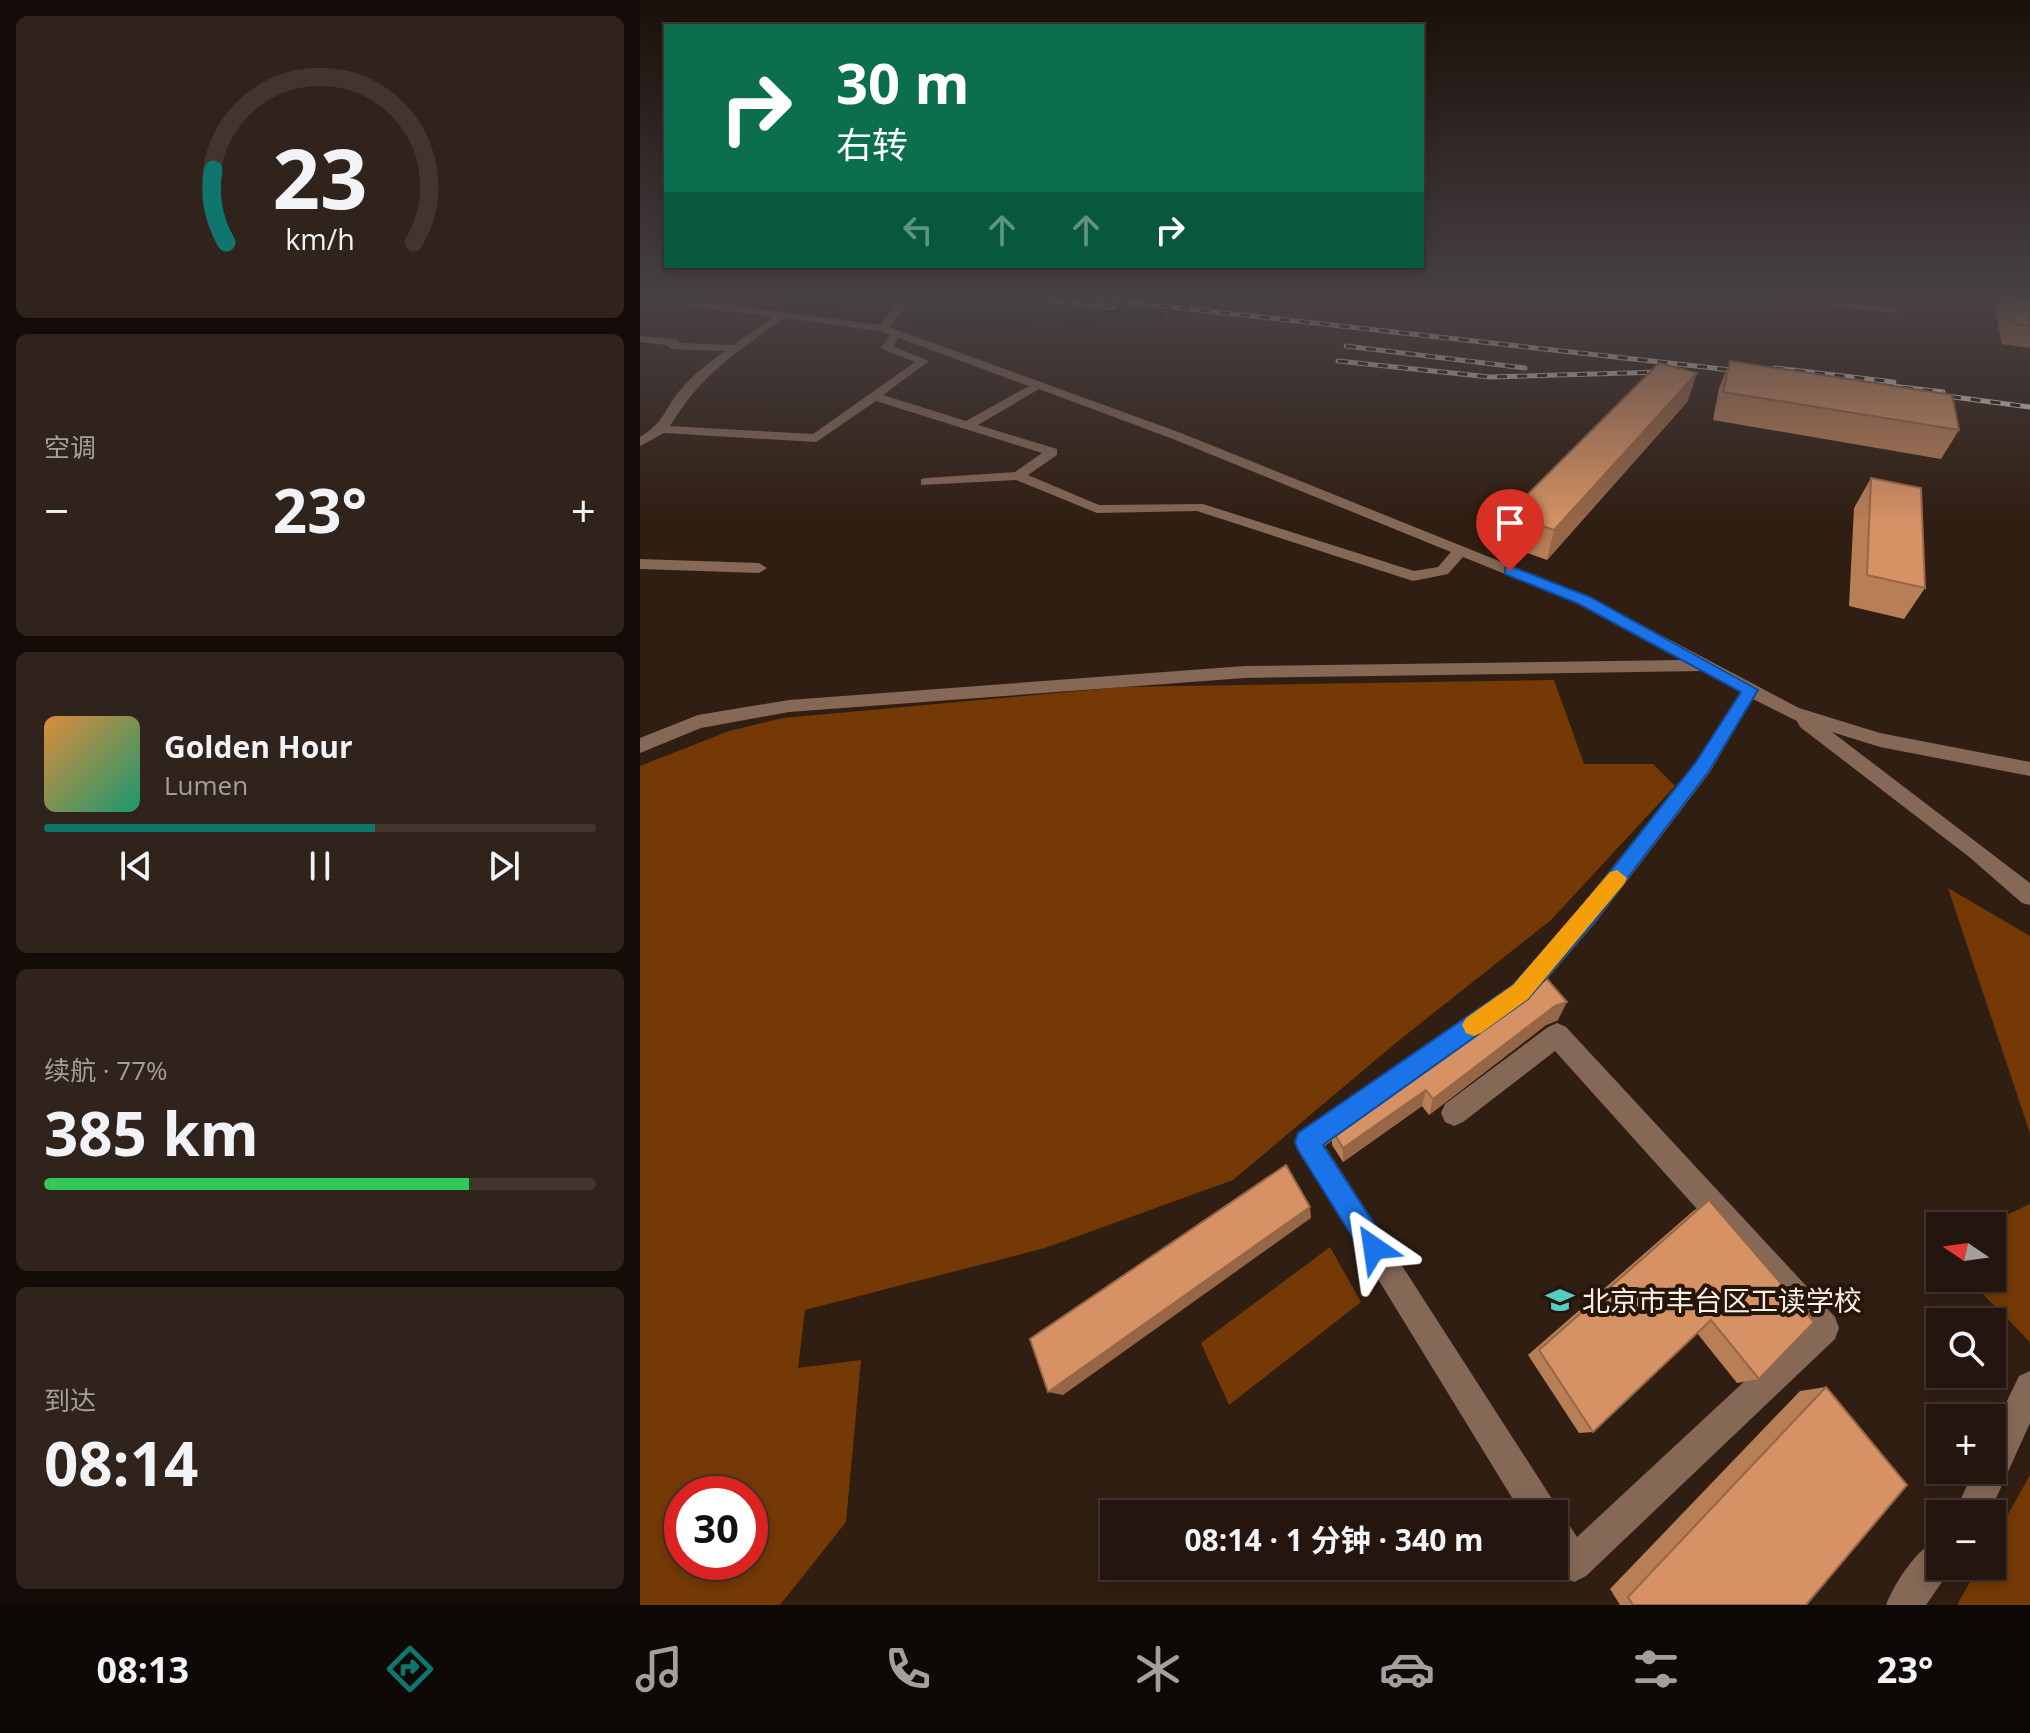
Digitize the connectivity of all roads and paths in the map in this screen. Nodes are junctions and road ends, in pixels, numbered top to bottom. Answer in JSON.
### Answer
{"nodes":[{"id":1,"x":702,"y":374,"type":"edge"},
{"id":2,"x":906,"y":374,"type":"edge"},
{"id":3,"x":1008,"y":374,"type":"edge"},
{"id":4,"x":1038,"y":385,"type":"junction"},
{"id":5,"x":876,"y":397,"type":"junction"},
{"id":6,"x":967,"y":426,"type":"junction"},
{"id":7,"x":662,"y":429,"type":"junction"},
{"id":8,"x":640,"y":442,"type":"edge"},
{"id":9,"x":1018,"y":476,"type":"junction"},
{"id":10,"x":926,"y":482,"type":"dead end"},
{"id":11,"x":1461,"y":550,"type":"junction"},
{"id":12,"x":640,"y":564,"type":"edge"},
{"id":13,"x":759,"y":568,"type":"dead end"},
{"id":14,"x":1703,"y":666,"type":"junction"},
{"id":15,"x":1750,"y":690,"type":"junction"},
{"id":16,"x":1793,"y":713,"type":"junction"},
{"id":17,"x":640,"y":746,"type":"edge"},
{"id":18,"x":2030,"y":769,"type":"edge"},
{"id":19,"x":2030,"y":896,"type":"edge"},
{"id":20,"x":1454,"y":1113,"type":"dead end"},
{"id":21,"x":2030,"y":1387,"type":"edge"},
{"id":22,"x":2006,"y":1439,"type":"edge"},
{"id":23,"x":1533,"y":1500,"type":"edge"},
{"id":24,"x":1568,"y":1554,"type":"edge"},
{"id":25,"x":1926,"y":1575,"type":"edge"},
{"id":26,"x":1904,"y":1605,"type":"edge"}],
"edges":[{"from":1,"to":7,"type":"street"},
{"from":2,"to":5,"type":"street"},
{"from":3,"to":4,"type":"street"},
{"from":4,"to":6,"type":"street"},
{"from":4,"to":11,"type":"street"},
{"from":5,"to":6,"type":"street"},
{"from":5,"to":7,"type":"street"},
{"from":6,"to":9,"type":"street"},
{"from":7,"to":8,"type":"street"},
{"from":9,"to":10,"type":"street"},
{"from":9,"to":11,"type":"street"},
{"from":11,"to":14,"type":"street"},
{"from":12,"to":13,"type":"street"},
{"from":14,"to":15,"type":"street"},
{"from":14,"to":17,"type":"street"},
{"from":15,"to":16,"type":"street"},
{"from":15,"to":23,"type":"street"},
{"from":16,"to":18,"type":"street"},
{"from":16,"to":19,"type":"street"},
{"from":20,"to":24,"type":"street"},
{"from":21,"to":22,"type":"street"},
{"from":25,"to":26,"type":"street"}]}
